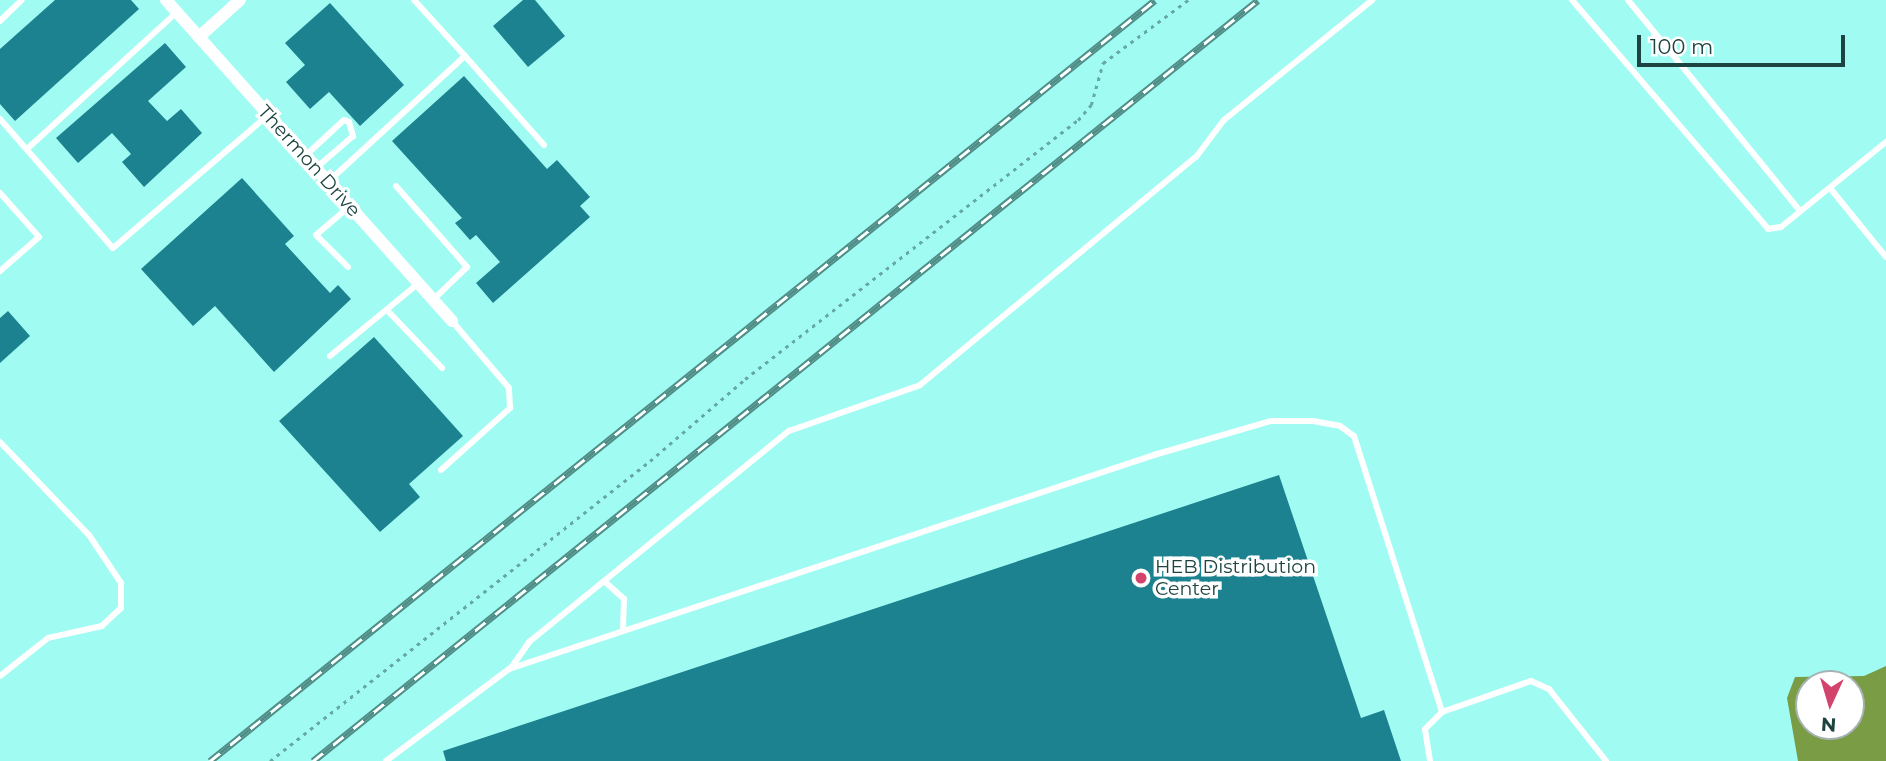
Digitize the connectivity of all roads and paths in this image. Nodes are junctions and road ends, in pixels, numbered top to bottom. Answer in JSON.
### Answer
{"nodes":[{"id":1,"x":22,"y":0,"type":"edge"},
{"id":2,"x":166,"y":0,"type":"edge"},
{"id":3,"x":240,"y":0,"type":"edge"},
{"id":4,"x":414,"y":0,"type":"edge"},
{"id":5,"x":1188,"y":0,"type":"edge"},
{"id":6,"x":1372,"y":0,"type":"edge"},
{"id":7,"x":1572,"y":0,"type":"edge"},
{"id":8,"x":1628,"y":0,"type":"edge"},
{"id":9,"x":177,"y":12,"type":"junction"},
{"id":10,"x":0,"y":20,"type":"edge"},
{"id":11,"x":199,"y":37,"type":"junction"},
{"id":12,"x":465,"y":56,"type":"junction"},
{"id":13,"x":268,"y":115,"type":"junction"},
{"id":14,"x":0,"y":118,"type":"edge"},
{"id":15,"x":1886,"y":142,"type":"edge"},
{"id":16,"x":544,"y":145,"type":"dead end"},
{"id":17,"x":27,"y":149,"type":"junction"},
{"id":18,"x":305,"y":156,"type":"junction"},
{"id":19,"x":316,"y":168,"type":"junction"},
{"id":20,"x":328,"y":182,"type":"junction"},
{"id":21,"x":396,"y":186,"type":"dead end"},
{"id":22,"x":1830,"y":188,"type":"junction"},
{"id":23,"x":0,"y":192,"type":"edge"},
{"id":24,"x":349,"y":206,"type":"junction"},
{"id":25,"x":1800,"y":211,"type":"junction"},
{"id":26,"x":0,"y":256,"type":"edge"},
{"id":27,"x":1886,"y":257,"type":"edge"},
{"id":28,"x":8,"y":264,"type":"junction"},
{"id":29,"x":348,"y":267,"type":"dead end"},
{"id":30,"x":0,"y":271,"type":"edge"},
{"id":31,"x":419,"y":283,"type":"junction"},
{"id":32,"x":433,"y":300,"type":"junction"},
{"id":33,"x":387,"y":310,"type":"junction"},
{"id":34,"x":453,"y":321,"type":"joint"},
{"id":35,"x":330,"y":356,"type":"dead end"},
{"id":36,"x":442,"y":368,"type":"dead end"},
{"id":37,"x":0,"y":442,"type":"edge"},
{"id":38,"x":441,"y":470,"type":"dead end"},
{"id":39,"x":604,"y":581,"type":"junction"},
{"id":40,"x":623,"y":631,"type":"junction"},
{"id":41,"x":509,"y":669,"type":"junction"},
{"id":42,"x":0,"y":676,"type":"edge"},
{"id":43,"x":1442,"y":712,"type":"junction"},
{"id":44,"x":270,"y":761,"type":"edge"},
{"id":45,"x":386,"y":761,"type":"edge"},
{"id":46,"x":1430,"y":761,"type":"edge"},
{"id":47,"x":1606,"y":761,"type":"edge"}],
"edges":[{"from":1,"to":10,"type":"lane"},
{"from":2,"to":9,"type":"street","name":"Thermon Drive"},
{"from":3,"to":11,"type":"street"},
{"from":4,"to":12,"type":"lane"},
{"from":5,"to":44,"type":"path"},
{"from":6,"to":39,"type":"lane"},
{"from":7,"to":25,"type":"lane"},
{"from":8,"to":25,"type":"lane"},
{"from":9,"to":11,"type":"street","name":"Thermon Drive"},
{"from":9,"to":17,"type":"lane"},
{"from":11,"to":13,"type":"street","name":"Thermon Drive"},
{"from":12,"to":16,"type":"lane"},
{"from":12,"to":20,"type":"lane"},
{"from":13,"to":17,"type":"lane"},
{"from":13,"to":18,"type":"street","name":"Thermon Drive"},
{"from":14,"to":17,"type":"lane"},
{"from":15,"to":22,"type":"lane"},
{"from":18,"to":19,"type":"street","name":"Thermon Drive"},
{"from":18,"to":19,"type":"lane"},
{"from":19,"to":20,"type":"street","name":"Thermon Drive"},
{"from":20,"to":24,"type":"street","name":"Thermon Drive"},
{"from":21,"to":32,"type":"lane"},
{"from":22,"to":25,"type":"lane"},
{"from":22,"to":27,"type":"lane"},
{"from":23,"to":28,"type":"lane"},
{"from":24,"to":29,"type":"lane"},
{"from":24,"to":31,"type":"street","name":"Thermon Drive"},
{"from":26,"to":28,"type":"lane"},
{"from":28,"to":30,"type":"lane"},
{"from":31,"to":32,"type":"street","name":"Thermon Drive"},
{"from":31,"to":33,"type":"lane"},
{"from":32,"to":34,"type":"street","name":"Thermon Drive"},
{"from":33,"to":35,"type":"lane"},
{"from":33,"to":36,"type":"lane"},
{"from":34,"to":38,"type":"lane"},
{"from":37,"to":42,"type":"lane"},
{"from":39,"to":40,"type":"lane"},
{"from":39,"to":41,"type":"lane"},
{"from":40,"to":41,"type":"lane"},
{"from":40,"to":43,"type":"lane"},
{"from":41,"to":45,"type":"lane"},
{"from":43,"to":46,"type":"lane"},
{"from":43,"to":47,"type":"lane"}]}
